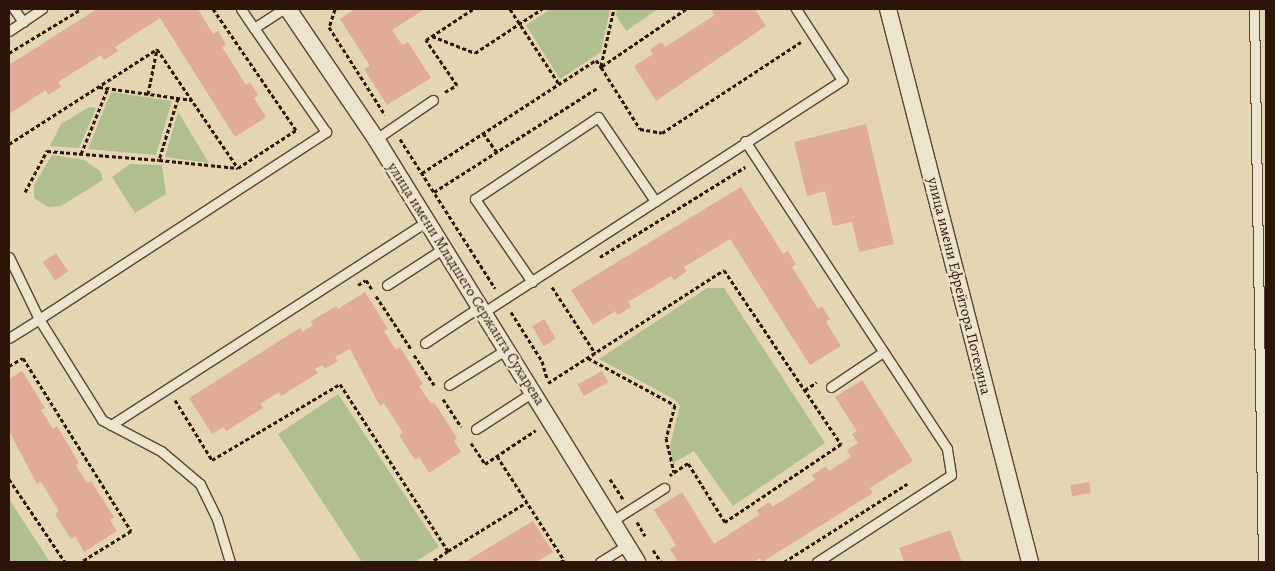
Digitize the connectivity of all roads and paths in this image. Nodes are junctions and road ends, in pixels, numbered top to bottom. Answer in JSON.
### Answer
{"nodes":[{"id":1,"x":14,"y":9,"type":"edge"},
{"id":2,"x":42,"y":9,"type":"edge"},
{"id":3,"x":81,"y":9,"type":"edge"},
{"id":4,"x":213,"y":9,"type":"edge"},
{"id":5,"x":241,"y":9,"type":"edge"},
{"id":6,"x":283,"y":9,"type":"edge"},
{"id":7,"x":288,"y":9,"type":"edge"},
{"id":8,"x":335,"y":9,"type":"edge"},
{"id":9,"x":473,"y":9,"type":"edge"},
{"id":10,"x":510,"y":9,"type":"edge"},
{"id":11,"x":542,"y":9,"type":"edge"},
{"id":12,"x":614,"y":9,"type":"edge"},
{"id":13,"x":686,"y":9,"type":"edge"},
{"id":14,"x":796,"y":9,"type":"edge"},
{"id":15,"x":888,"y":9,"type":"edge"},
{"id":16,"x":1254,"y":9,"type":"edge"},
{"id":17,"x":23,"y":22,"type":"junction"},
{"id":18,"x":520,"y":23,"type":"junction"},
{"id":19,"x":254,"y":28,"type":"junction"},
{"id":20,"x":9,"y":31,"type":"edge"},
{"id":21,"x":432,"y":36,"type":"junction"},
{"id":22,"x":797,"y":36,"type":"dead end"},
{"id":23,"x":157,"y":49,"type":"junction"},
{"id":24,"x":9,"y":53,"type":"edge"},
{"id":25,"x":601,"y":67,"type":"junction"},
{"id":26,"x":559,"y":84,"type":"junction"},
{"id":27,"x":98,"y":87,"type":"junction"},
{"id":28,"x":108,"y":88,"type":"junction"},
{"id":29,"x":597,"y":88,"type":"dead end"},
{"id":30,"x":148,"y":94,"type":"junction"},
{"id":31,"x":178,"y":98,"type":"junction"},
{"id":32,"x":192,"y":100,"type":"junction"},
{"id":33,"x":433,"y":100,"type":"joint"},
{"id":34,"x":393,"y":127,"type":"junction"},
{"id":35,"x":483,"y":133,"type":"junction"},
{"id":36,"x":376,"y":139,"type":"junction"},
{"id":37,"x":745,"y":141,"type":"junction"},
{"id":38,"x":9,"y":144,"type":"edge"},
{"id":39,"x":496,"y":152,"type":"junction"},
{"id":40,"x":81,"y":154,"type":"junction"},
{"id":41,"x":160,"y":160,"type":"junction"},
{"id":42,"x":238,"y":168,"type":"junction"},
{"id":43,"x":422,"y":173,"type":"junction"},
{"id":44,"x":750,"y":174,"type":"dead end"},
{"id":45,"x":25,"y":192,"type":"dead end"},
{"id":46,"x":434,"y":192,"type":"junction"},
{"id":47,"x":655,"y":201,"type":"junction"},
{"id":48,"x":427,"y":221,"type":"junction"},
{"id":49,"x":444,"y":248,"type":"junction"},
{"id":50,"x":9,"y":257,"type":"edge"},
{"id":51,"x":594,"y":260,"type":"dead end"},
{"id":52,"x":560,"y":281,"type":"dead end"},
{"id":53,"x":532,"y":282,"type":"junction"},
{"id":54,"x":387,"y":284,"type":"dead end"},
{"id":55,"x":552,"y":287,"type":"junction"},
{"id":56,"x":349,"y":291,"type":"dead end"},
{"id":57,"x":544,"y":292,"type":"dead end"},
{"id":58,"x":503,"y":300,"type":"junction"},
{"id":59,"x":519,"y":307,"type":"dead end"},
{"id":60,"x":482,"y":309,"type":"junction"},
{"id":61,"x":511,"y":312,"type":"junction"},
{"id":62,"x":39,"y":319,"type":"junction"},
{"id":63,"x":9,"y":338,"type":"edge"},
{"id":64,"x":425,"y":343,"type":"dead end"},
{"id":65,"x":507,"y":349,"type":"junction"},
{"id":66,"x":883,"y":352,"type":"junction"},
{"id":67,"x":595,"y":353,"type":"junction"},
{"id":68,"x":587,"y":358,"type":"junction"},
{"id":69,"x":9,"y":366,"type":"edge"},
{"id":70,"x":820,"y":380,"type":"dead end"},
{"id":71,"x":548,"y":383,"type":"junction"},
{"id":72,"x":449,"y":385,"type":"dead end"},
{"id":73,"x":831,"y":387,"type":"dead end"},
{"id":74,"x":436,"y":389,"type":"dead end"},
{"id":75,"x":553,"y":390,"type":"dead end"},
{"id":76,"x":805,"y":390,"type":"junction"},
{"id":77,"x":533,"y":392,"type":"junction"},
{"id":78,"x":182,"y":393,"type":"dead end"},
{"id":79,"x":442,"y":397,"type":"dead end"},
{"id":80,"x":550,"y":421,"type":"junction"},
{"id":81,"x":111,"y":425,"type":"junction"},
{"id":82,"x":476,"y":429,"type":"dead end"},
{"id":83,"x":463,"y":430,"type":"dead end"},
{"id":84,"x":469,"y":439,"type":"dead end"},
{"id":85,"x":497,"y":456,"type":"junction"},
{"id":86,"x":674,"y":472,"type":"junction"},
{"id":87,"x":607,"y":475,"type":"dead end"},
{"id":88,"x":666,"y":478,"type":"dead end"},
{"id":89,"x":9,"y":479,"type":"edge"},
{"id":90,"x":914,"y":480,"type":"dead end"},
{"id":91,"x":664,"y":488,"type":"dead end"},
{"id":92,"x":628,"y":498,"type":"dead end"},
{"id":93,"x":622,"y":499,"type":"junction"},
{"id":94,"x":526,"y":502,"type":"junction"},
{"id":95,"x":629,"y":510,"type":"junction"},
{"id":96,"x":612,"y":521,"type":"junction"},
{"id":97,"x":647,"y":540,"type":"dead end"},
{"id":98,"x":627,"y":545,"type":"junction"},
{"id":99,"x":652,"y":547,"type":"dead end"},
{"id":100,"x":448,"y":551,"type":"junction"},
{"id":101,"x":65,"y":562,"type":"edge"},
{"id":102,"x":81,"y":562,"type":"edge"},
{"id":103,"x":230,"y":562,"type":"edge"},
{"id":104,"x":431,"y":562,"type":"edge"},
{"id":105,"x":560,"y":562,"type":"edge"},
{"id":106,"x":600,"y":562,"type":"edge"},
{"id":107,"x":637,"y":562,"type":"edge"},
{"id":108,"x":661,"y":562,"type":"edge"},
{"id":109,"x":784,"y":562,"type":"edge"},
{"id":110,"x":817,"y":562,"type":"edge"},
{"id":111,"x":1030,"y":562,"type":"edge"},
{"id":112,"x":1263,"y":562,"type":"edge"}],
"edges":[{"from":1,"to":17,"type":"lane"},
{"from":2,"to":17,"type":"lane"},
{"from":3,"to":24,"type":"path"},
{"from":4,"to":42,"type":"path"},
{"from":5,"to":19,"type":"lane"},
{"from":6,"to":19,"type":"lane"},
{"from":7,"to":36,"type":"street","name":"улица имени Младшего Сержанта Сухарева"},
{"from":8,"to":34,"type":"path"},
{"from":9,"to":21,"type":"path"},
{"from":10,"to":18,"type":"path"},
{"from":11,"to":18,"type":"path"},
{"from":12,"to":25,"type":"path"},
{"from":13,"to":25,"type":"path"},
{"from":14,"to":37,"type":"lane"},
{"from":15,"to":111,"type":"street","name":"улица имени Ефрейтора Потехина"},
{"from":16,"to":112,"type":"lane"},
{"from":17,"to":20,"type":"lane"},
{"from":18,"to":21,"type":"path"},
{"from":18,"to":26,"type":"path"},
{"from":19,"to":62,"type":"lane"},
{"from":21,"to":33,"type":"path"},
{"from":22,"to":25,"type":"path"},
{"from":23,"to":27,"type":"path"},
{"from":23,"to":30,"type":"path"},
{"from":23,"to":32,"type":"path"},
{"from":25,"to":26,"type":"path"},
{"from":26,"to":35,"type":"path"},
{"from":27,"to":28,"type":"path"},
{"from":27,"to":38,"type":"path"},
{"from":28,"to":30,"type":"path"},
{"from":28,"to":40,"type":"path"},
{"from":29,"to":39,"type":"path"},
{"from":30,"to":31,"type":"path"},
{"from":31,"to":32,"type":"path"},
{"from":31,"to":41,"type":"path"},
{"from":32,"to":42,"type":"path"},
{"from":33,"to":34,"type":"lane"},
{"from":34,"to":36,"type":"lane"},
{"from":34,"to":43,"type":"path"},
{"from":35,"to":39,"type":"path"},
{"from":35,"to":43,"type":"path"},
{"from":36,"to":48,"type":"street","name":"улица имени Младшего Сержанта Сухарева"},
{"from":37,"to":47,"type":"lane"},
{"from":37,"to":66,"type":"lane"},
{"from":39,"to":46,"type":"path"},
{"from":40,"to":41,"type":"path"},
{"from":40,"to":45,"type":"path"},
{"from":41,"to":42,"type":"path"},
{"from":43,"to":46,"type":"path"},
{"from":44,"to":51,"type":"path"},
{"from":46,"to":58,"type":"path"},
{"from":47,"to":53,"type":"lane"},
{"from":47,"to":53,"type":"lane"},
{"from":48,"to":49,"type":"street","name":"улица имени Младшего Сержанта Сухарева"},
{"from":48,"to":81,"type":"lane"},
{"from":49,"to":54,"type":"lane"},
{"from":49,"to":60,"type":"street","name":"улица имени Младшего Сержанта Сухарева"},
{"from":50,"to":62,"type":"lane"},
{"from":52,"to":55,"type":"path"},
{"from":53,"to":58,"type":"lane"},
{"from":55,"to":57,"type":"path"},
{"from":55,"to":67,"type":"path"},
{"from":56,"to":74,"type":"path"},
{"from":58,"to":60,"type":"lane"},
{"from":58,"to":61,"type":"path"},
{"from":59,"to":61,"type":"path"},
{"from":60,"to":64,"type":"lane"},
{"from":60,"to":65,"type":"street","name":"улица имени Младшего Сержанта Сухарева"},
{"from":61,"to":71,"type":"path"},
{"from":62,"to":63,"type":"lane"},
{"from":62,"to":81,"type":"lane"},
{"from":65,"to":72,"type":"lane"},
{"from":65,"to":77,"type":"street","name":"улица имени Младшего Сержанта Сухарева"},
{"from":66,"to":73,"type":"lane"},
{"from":66,"to":110,"type":"lane"},
{"from":67,"to":68,"type":"path"},
{"from":67,"to":76,"type":"path"},
{"from":68,"to":71,"type":"path"},
{"from":68,"to":86,"type":"path"},
{"from":69,"to":102,"type":"path"},
{"from":70,"to":76,"type":"path"},
{"from":71,"to":75,"type":"path"},
{"from":76,"to":86,"type":"path"},
{"from":77,"to":80,"type":"street","name":"улица имени Младшего Сержанта Сухарева"},
{"from":77,"to":82,"type":"lane"},
{"from":78,"to":100,"type":"path"},
{"from":79,"to":83,"type":"path"},
{"from":80,"to":85,"type":"path"},
{"from":80,"to":96,"type":"street","name":"улица имени Младшего Сержанта Сухарева"},
{"from":81,"to":103,"type":"lane"},
{"from":84,"to":85,"type":"path"},
{"from":85,"to":94,"type":"path"},
{"from":86,"to":88,"type":"path"},
{"from":87,"to":93,"type":"path"},
{"from":89,"to":101,"type":"path"},
{"from":90,"to":109,"type":"path"},
{"from":91,"to":95,"type":"lane"},
{"from":92,"to":93,"type":"path"},
{"from":93,"to":95,"type":"path"},
{"from":94,"to":100,"type":"path"},
{"from":94,"to":105,"type":"path"},
{"from":95,"to":96,"type":"lane"},
{"from":95,"to":97,"type":"path"},
{"from":96,"to":98,"type":"street","name":"улица имени Младшего Сержанта Сухарева"},
{"from":98,"to":106,"type":"lane"},
{"from":98,"to":107,"type":"street","name":"улица имени Младшего Сержанта Сухарева"},
{"from":99,"to":108,"type":"path"},
{"from":100,"to":104,"type":"path"}]}
